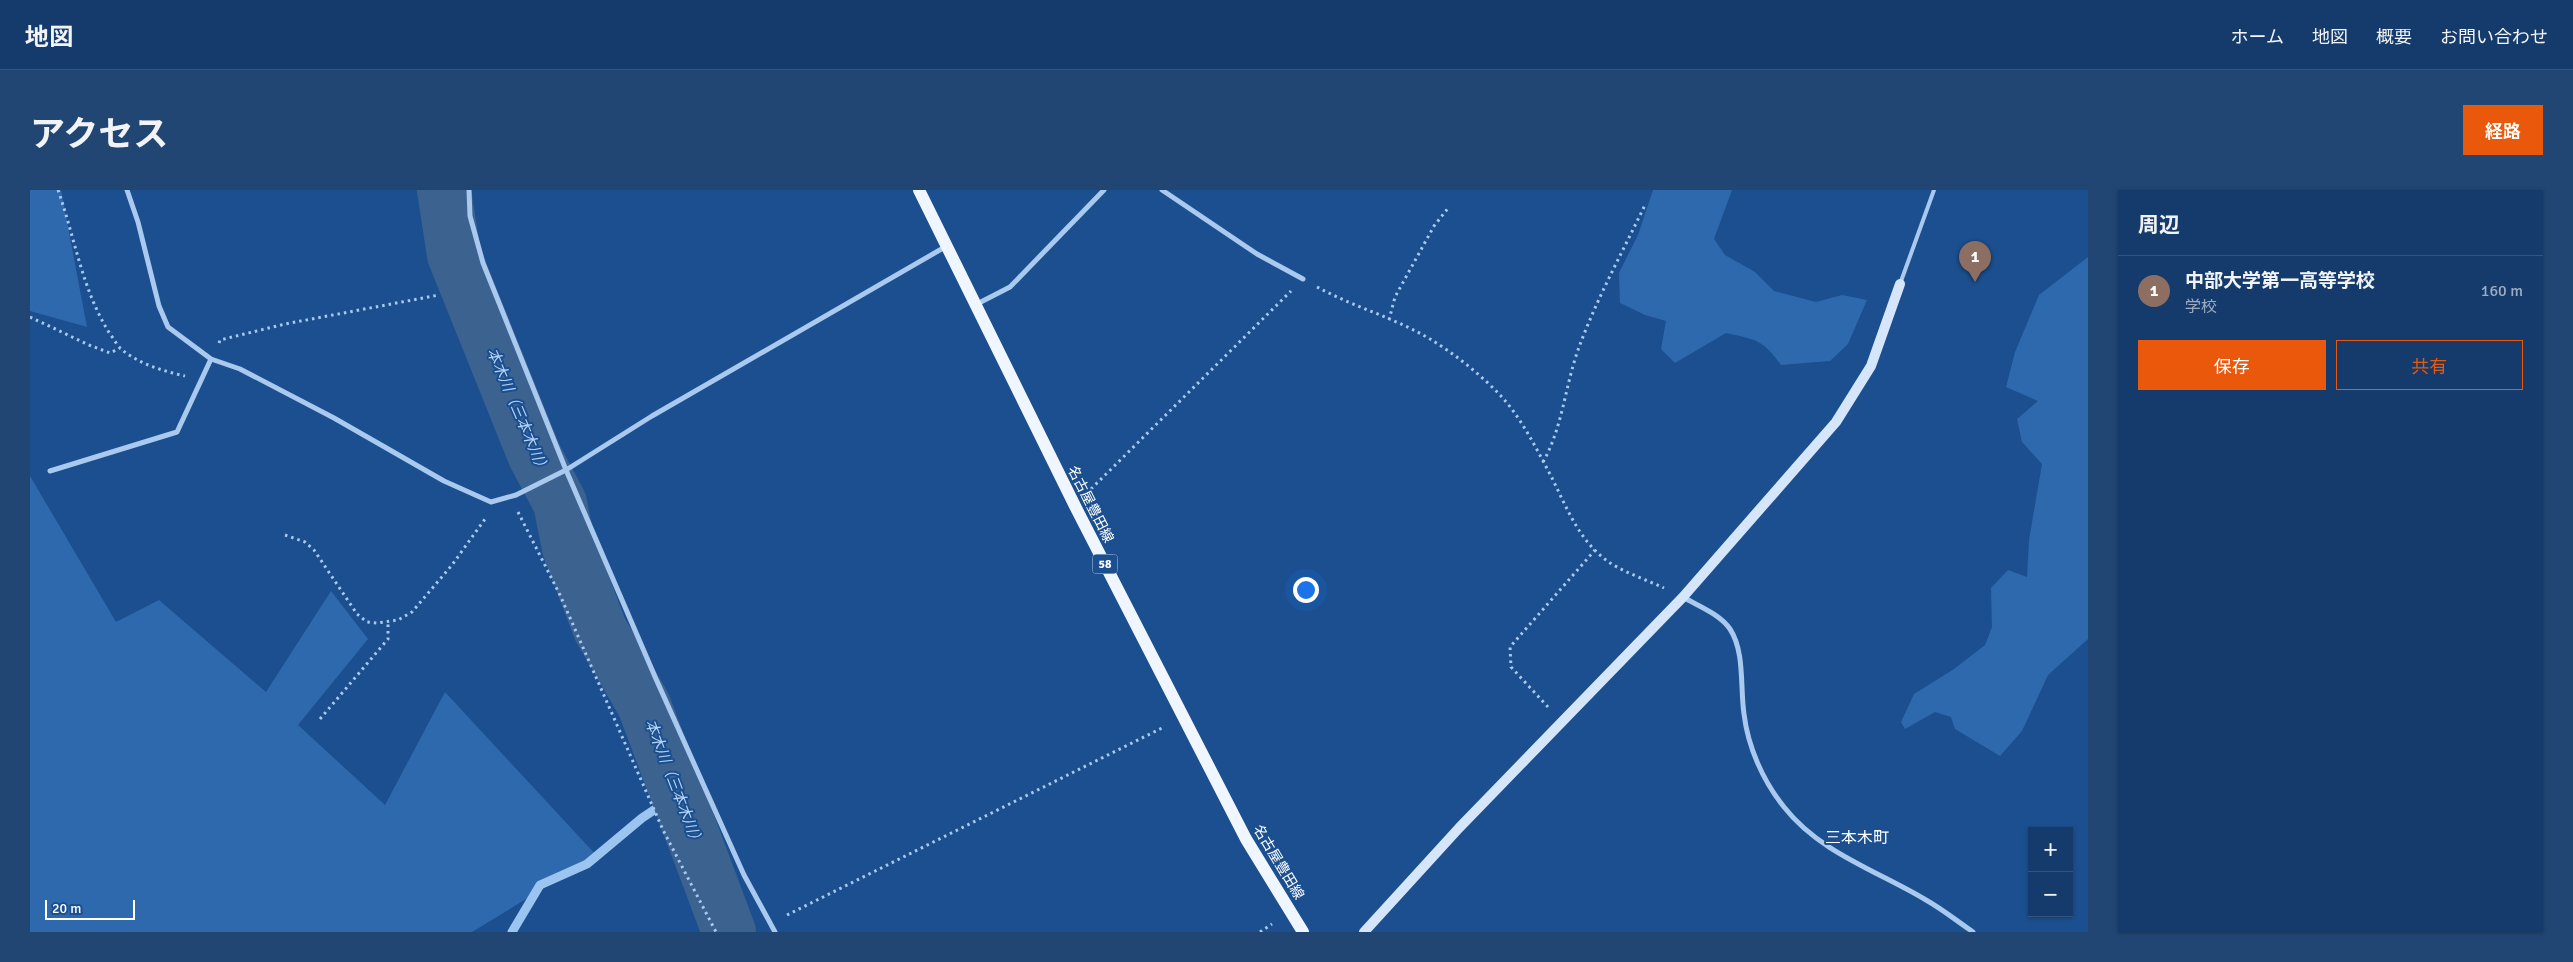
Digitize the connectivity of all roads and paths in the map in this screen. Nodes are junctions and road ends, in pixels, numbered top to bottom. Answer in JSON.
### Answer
{"nodes":[{"id":1,"x":58,"y":190,"type":"edge"},
{"id":2,"x":127,"y":190,"type":"edge"},
{"id":3,"x":469,"y":190,"type":"edge"},
{"id":4,"x":919,"y":190,"type":"edge"},
{"id":5,"x":1104,"y":190,"type":"edge"},
{"id":6,"x":1162,"y":190,"type":"edge"},
{"id":7,"x":1934,"y":190,"type":"edge"},
{"id":8,"x":1645,"y":205,"type":"dead end"},
{"id":9,"x":1449,"y":207,"type":"dead end"},
{"id":10,"x":946,"y":247,"type":"junction"},
{"id":11,"x":1303,"y":279,"type":"junction"},
{"id":12,"x":1900,"y":284,"type":"joint"},
{"id":13,"x":439,"y":295,"type":"dead end"},
{"id":14,"x":974,"y":306,"type":"junction"},
{"id":15,"x":30,"y":317,"type":"edge"},
{"id":16,"x":1389,"y":320,"type":"junction"},
{"id":17,"x":120,"y":348,"type":"junction"},
{"id":18,"x":211,"y":359,"type":"junction"},
{"id":19,"x":200,"y":380,"type":"junction"},
{"id":20,"x":1543,"y":462,"type":"junction"},
{"id":21,"x":566,"y":470,"type":"junction"},
{"id":22,"x":50,"y":471,"type":"dead end"},
{"id":23,"x":513,"y":496,"type":"junction"},
{"id":24,"x":491,"y":502,"type":"junction"},
{"id":25,"x":1075,"y":506,"type":"junction"},
{"id":26,"x":285,"y":535,"type":"dead end"},
{"id":27,"x":1595,"y":550,"type":"junction"},
{"id":28,"x":1683,"y":597,"type":"junction"},
{"id":29,"x":388,"y":621,"type":"junction"},
{"id":30,"x":1184,"y":716,"type":"junction"},
{"id":31,"x":320,"y":719,"type":"dead end"},
{"id":32,"x":1561,"y":723,"type":"junction"},
{"id":33,"x":770,"y":923,"type":"junction"},
{"id":34,"x":716,"y":932,"type":"edge"},
{"id":35,"x":775,"y":932,"type":"edge"},
{"id":36,"x":1303,"y":932,"type":"edge"},
{"id":37,"x":1364,"y":932,"type":"edge"},
{"id":38,"x":1973,"y":932,"type":"edge"}],
"edges":[{"from":1,"to":17,"type":"path"},
{"from":2,"to":18,"type":"street"},
{"from":3,"to":21,"type":"street"},
{"from":4,"to":10,"type":"main road","name":"名古屋豊田線","number":"58"},
{"from":5,"to":14,"type":"street"},
{"from":6,"to":11,"type":"street"},
{"from":7,"to":12,"type":"lane"},
{"from":8,"to":20,"type":"path"},
{"from":9,"to":16,"type":"path"},
{"from":10,"to":14,"type":"main road","name":"名古屋豊田線","number":"58"},
{"from":10,"to":21,"type":"street"},
{"from":11,"to":16,"type":"path"},
{"from":11,"to":25,"type":"path"},
{"from":12,"to":28,"type":"street"},
{"from":13,"to":18,"type":"path"},
{"from":14,"to":25,"type":"main road","name":"名古屋豊田線","number":"58"},
{"from":15,"to":17,"type":"path"},
{"from":16,"to":20,"type":"path"},
{"from":17,"to":19,"type":"path"},
{"from":18,"to":19,"type":"street"},
{"from":18,"to":24,"type":"street"},
{"from":19,"to":22,"type":"street"},
{"from":20,"to":27,"type":"path"},
{"from":21,"to":23,"type":"street"},
{"from":21,"to":33,"type":"street"},
{"from":23,"to":24,"type":"street"},
{"from":23,"to":34,"type":"path"},
{"from":24,"to":29,"type":"path"},
{"from":25,"to":30,"type":"main road","name":"名古屋豊田線","number":"58"},
{"from":26,"to":29,"type":"path"},
{"from":27,"to":28,"type":"path"},
{"from":27,"to":32,"type":"path"},
{"from":28,"to":32,"type":"street"},
{"from":28,"to":38,"type":"street"},
{"from":29,"to":31,"type":"path"},
{"from":30,"to":33,"type":"path"},
{"from":30,"to":36,"type":"main road","name":"名古屋豊田線","number":"58"},
{"from":32,"to":37,"type":"street"},
{"from":33,"to":35,"type":"street"}]}
